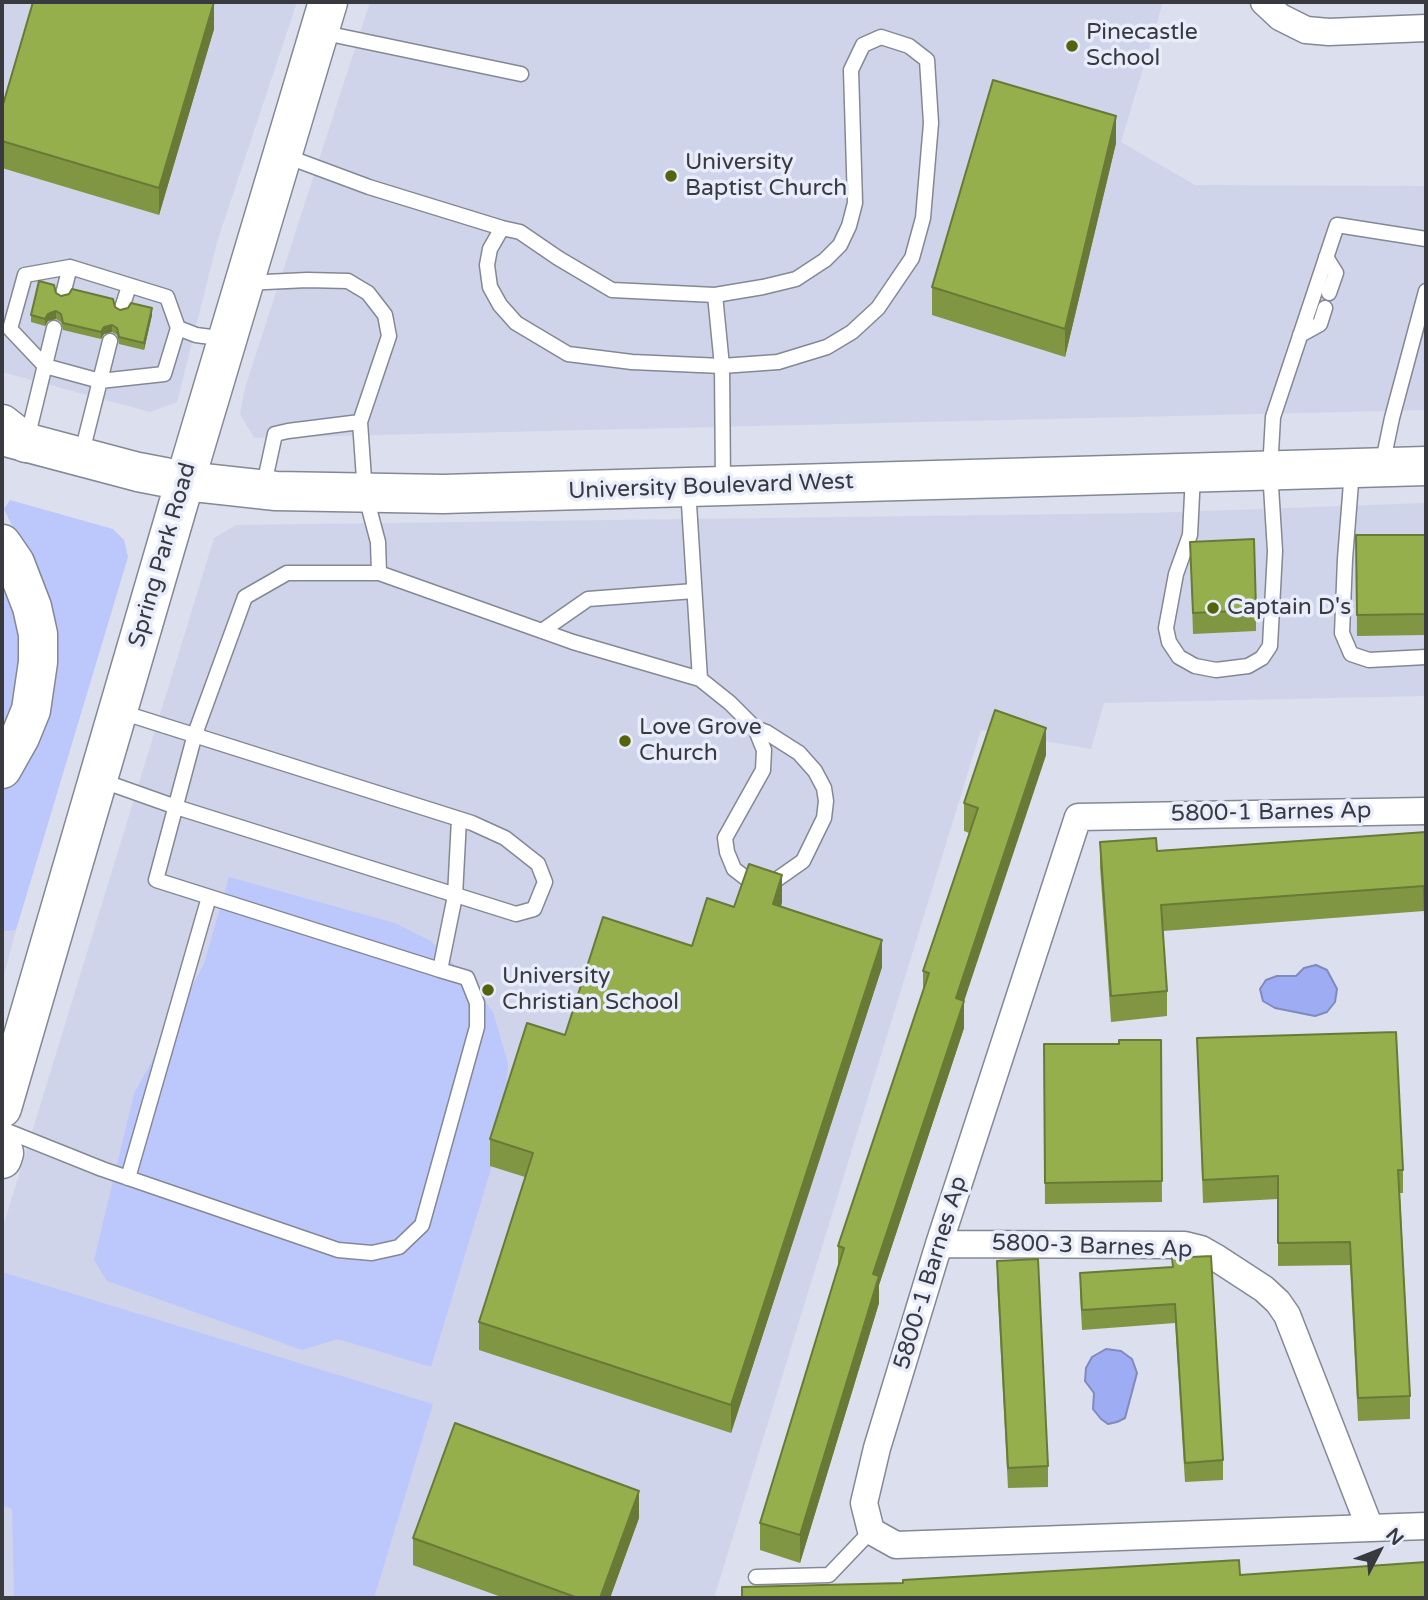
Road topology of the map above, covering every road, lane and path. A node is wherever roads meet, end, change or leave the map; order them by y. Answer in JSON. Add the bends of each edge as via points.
{"nodes":[{"id":1,"x":1264,"y":2,"type":"edge"},
{"id":2,"x":323,"y":17,"type":"edge"},
{"id":3,"x":1426,"y":28,"type":"edge"},
{"id":4,"x":521,"y":74,"type":"dead end"},
{"id":5,"x":282,"y":155,"type":"junction"},
{"id":6,"x":502,"y":228,"type":"junction"},
{"id":7,"x":1426,"y":239,"type":"edge"},
{"id":8,"x":1326,"y":257,"type":"junction"},
{"id":9,"x":70,"y":267,"type":"junction"},
{"id":10,"x":244,"y":283,"type":"junction"},
{"id":11,"x":129,"y":286,"type":"junction"},
{"id":12,"x":1426,"y":291,"type":"edge"},
{"id":13,"x":1329,"y":293,"type":"dead end"},
{"id":14,"x":63,"y":294,"type":"edge"},
{"id":15,"x":715,"y":295,"type":"junction"},
{"id":16,"x":122,"y":308,"type":"edge"},
{"id":17,"x":1325,"y":308,"type":"dead end"},
{"id":18,"x":54,"y":328,"type":"dead end"},
{"id":19,"x":178,"y":328,"type":"junction"},
{"id":20,"x":1300,"y":335,"type":"junction"},
{"id":21,"x":227,"y":339,"type":"junction"},
{"id":22,"x":110,"y":341,"type":"dead end"},
{"id":23,"x":45,"y":366,"type":"junction"},
{"id":24,"x":722,"y":366,"type":"junction"},
{"id":25,"x":100,"y":381,"type":"junction"},
{"id":26,"x":360,"y":422,"type":"junction"},
{"id":27,"x":10,"y":434,"type":"edge"},
{"id":28,"x":81,"y":458,"type":"junction"},
{"id":29,"x":1426,"y":466,"type":"edge"},
{"id":30,"x":1367,"y":468,"type":"junction"},
{"id":31,"x":1270,"y":470,"type":"junction"},
{"id":32,"x":1193,"y":472,"type":"junction"},
{"id":33,"x":185,"y":481,"type":"junction"},
{"id":34,"x":706,"y":487,"type":"junction"},
{"id":35,"x":263,"y":489,"type":"junction"},
{"id":36,"x":365,"y":493,"type":"junction"},
{"id":37,"x":2,"y":544,"type":"edge"},
{"id":38,"x":379,"y":573,"type":"junction"},
{"id":39,"x":694,"y":591,"type":"junction"},
{"id":40,"x":542,"y":631,"type":"junction"},
{"id":41,"x":1426,"y":657,"type":"edge"},
{"id":42,"x":699,"y":679,"type":"junction"},
{"id":43,"x":117,"y":711,"type":"junction"},
{"id":44,"x":755,"y":728,"type":"junction"},
{"id":45,"x":195,"y":734,"type":"junction"},
{"id":46,"x":2,"y":769,"type":"edge"},
{"id":47,"x":98,"y":779,"type":"junction"},
{"id":48,"x":176,"y":807,"type":"junction"},
{"id":49,"x":1426,"y":811,"type":"edge"},
{"id":50,"x":459,"y":819,"type":"junction"},
{"id":51,"x":456,"y":896,"type":"junction"},
{"id":52,"x":209,"y":897,"type":"junction"},
{"id":53,"x":440,"y":970,"type":"junction"},
{"id":54,"x":4,"y":1092,"type":"edge"},
{"id":55,"x":2,"y":1129,"type":"edge"},
{"id":56,"x":2,"y":1146,"type":"edge"},
{"id":57,"x":2,"y":1159,"type":"edge"},
{"id":58,"x":128,"y":1178,"type":"junction"},
{"id":59,"x":939,"y":1244,"type":"junction"},
{"id":60,"x":1426,"y":1526,"type":"edge"},
{"id":61,"x":1370,"y":1528,"type":"junction"},
{"id":62,"x":871,"y":1531,"type":"junction"},
{"id":63,"x":756,"y":1577,"type":"dead end"}],
"edges":[{"from":1,"to":3,"type":"street","via":[[1280,18],[1306,30]]},
{"from":2,"to":4,"type":"lane"},
{"from":2,"to":5,"type":"main road","name":"Spring Park Road"},
{"from":5,"to":6,"type":"lane"},
{"from":5,"to":10,"type":"main road","name":"Spring Park Road"},
{"from":6,"to":15,"type":"lane","via":[[520,232],[612,290]]},
{"from":6,"to":24,"type":"lane","via":[[490,249],[490,287],[516,323],[568,354]]},
{"from":7,"to":8,"type":"lane","via":[[1336,225]]},
{"from":8,"to":13,"type":"lane","via":[[1336,273]]},
{"from":8,"to":20,"type":"lane"},
{"from":9,"to":11,"type":"lane"},
{"from":9,"to":14,"type":"lane"},
{"from":9,"to":23,"type":"lane","via":[[25,275],[9,329]]},
{"from":10,"to":21,"type":"main road","name":"Spring Park Road"},
{"from":10,"to":26,"type":"lane","via":[[348,281],[368,293],[385,315],[389,336]]},
{"from":11,"to":16,"type":"lane"},
{"from":11,"to":19,"type":"lane","via":[[167,297]]},
{"from":12,"to":30,"type":"lane","via":[[1391,418]]},
{"from":15,"to":24,"type":"lane"},
{"from":15,"to":24,"type":"lane","via":[[796,279],[840,244],[855,202],[851,69],[863,45],[881,37],[909,46],[927,60],[931,123],[923,218],[912,258],[878,308],[844,337],[778,362]]},
{"from":17,"to":20,"type":"lane","via":[[1320,324]]},
{"from":18,"to":23,"type":"lane"},
{"from":19,"to":21,"type":"lane"},
{"from":19,"to":25,"type":"lane","via":[[164,374]]},
{"from":20,"to":31,"type":"lane","via":[[1273,416]]},
{"from":21,"to":33,"type":"main road","name":"Spring Park Road"},
{"from":22,"to":25,"type":"lane"},
{"from":23,"to":25,"type":"lane"},
{"from":23,"to":27,"type":"lane"},
{"from":24,"to":34,"type":"lane"},
{"from":25,"to":28,"type":"lane"},
{"from":26,"to":35,"type":"lane","via":[[275,435]]},
{"from":26,"to":36,"type":"lane"},
{"from":27,"to":28,"type":"main road","name":"University Boulevard West"},
{"from":28,"to":33,"type":"main road","name":"University Boulevard West"},
{"from":29,"to":30,"type":"main road","name":"University Boulevard West"},
{"from":30,"to":31,"type":"main road","name":"University Boulevard West"},
{"from":30,"to":41,"type":"lane","via":[[1342,633],[1351,654],[1369,660]]},
{"from":31,"to":32,"type":"main road","name":"University Boulevard West"},
{"from":31,"to":32,"type":"lane","via":[[1275,551],[1270,646],[1248,666],[1216,670],[1179,657],[1168,642],[1166,628],[1176,574],[1190,535]]},
{"from":32,"to":34,"type":"main road","name":"University Boulevard West"},
{"from":33,"to":35,"type":"main road","name":"University Boulevard West"},
{"from":33,"to":43,"type":"main road","name":"Spring Park Road"},
{"from":34,"to":36,"type":"main road","name":"University Boulevard West"},
{"from":34,"to":39,"type":"lane"},
{"from":35,"to":36,"type":"main road","name":"University Boulevard West"},
{"from":36,"to":38,"type":"lane","via":[[378,542]]},
{"from":37,"to":46,"type":"main road","via":[[15,563],[38,634],[31,710]]},
{"from":38,"to":40,"type":"lane"},
{"from":38,"to":45,"type":"lane","via":[[287,573],[245,597]]},
{"from":39,"to":40,"type":"lane","via":[[588,599]]},
{"from":39,"to":42,"type":"lane"},
{"from":40,"to":42,"type":"lane"},
{"from":42,"to":44,"type":"lane"},
{"from":43,"to":45,"type":"lane"},
{"from":43,"to":47,"type":"main road","name":"Spring Park Road"},
{"from":44,"to":44,"type":"lane","via":[[764,750],[763,770],[725,838],[734,869],[763,883],[803,862],[824,818],[826,801],[815,771],[799,753]]},
{"from":45,"to":48,"type":"lane"},
{"from":45,"to":50,"type":"lane"},
{"from":47,"to":48,"type":"lane"},
{"from":47,"to":54,"type":"main road","name":"Spring Park Road"},
{"from":48,"to":51,"type":"lane"},
{"from":48,"to":52,"type":"lane","via":[[156,880]]},
{"from":49,"to":59,"type":"street","name":"5800-1 Barnes Ap","via":[[1077,817]]},
{"from":50,"to":51,"type":"lane"},
{"from":50,"to":51,"type":"lane","via":[[506,838],[538,864],[545,882],[534,909],[516,914]]},
{"from":51,"to":53,"type":"lane"},
{"from":52,"to":53,"type":"lane"},
{"from":52,"to":58,"type":"lane"},
{"from":53,"to":58,"type":"lane","via":[[467,978],[477,1003],[477,1027],[422,1225],[399,1247],[372,1252],[338,1250]]},
{"from":55,"to":58,"type":"lane"},
{"from":56,"to":57,"type":"main road"},
{"from":59,"to":61,"type":"street","name":"5800-3 Barnes Ap","via":[[1185,1245],[1201,1249],[1264,1289],[1287,1315]]},
{"from":59,"to":62,"type":"street","name":"5800-1 Barnes Ap","via":[[877,1448],[864,1503]]},
{"from":60,"to":61,"type":"street"},
{"from":61,"to":62,"type":"street","via":[[896,1545]]},
{"from":62,"to":63,"type":"lane","via":[[829,1575]]}]}
